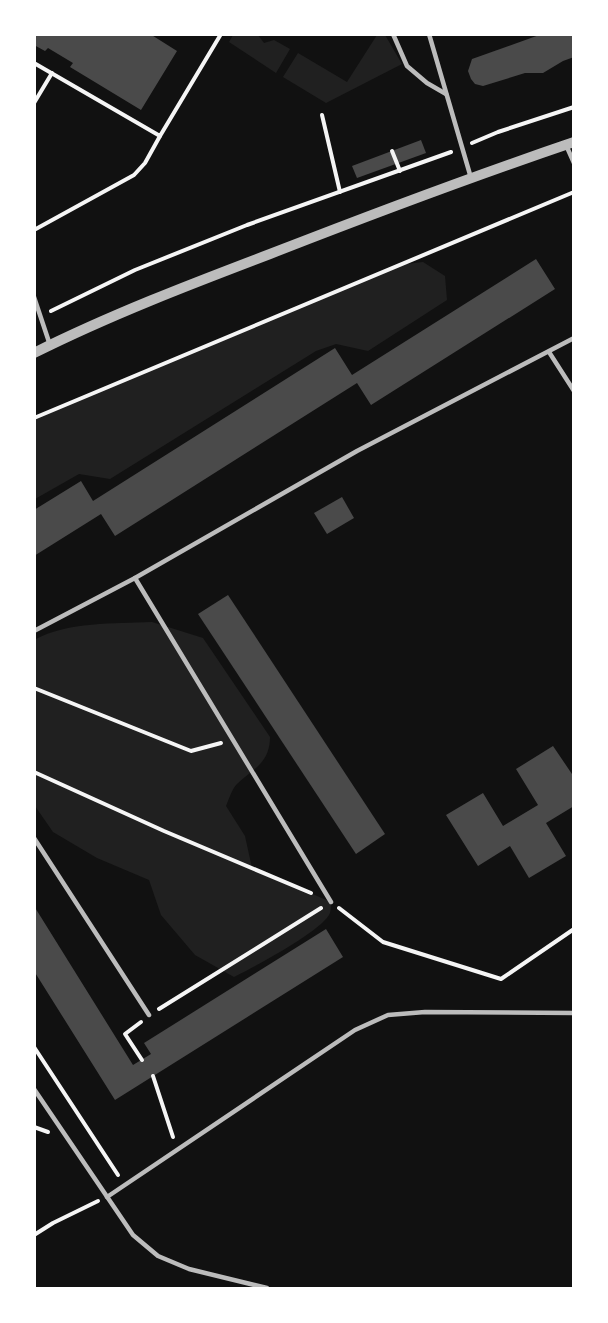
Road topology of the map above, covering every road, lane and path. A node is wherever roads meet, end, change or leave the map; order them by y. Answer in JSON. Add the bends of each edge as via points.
{"nodes":[{"id":1,"x":221,"y":34,"type":"edge"},
{"id":2,"x":393,"y":34,"type":"edge"},
{"id":3,"x":429,"y":34,"type":"edge"},
{"id":4,"x":34,"y":63,"type":"edge"},
{"id":5,"x":52,"y":73,"type":"junction"},
{"id":6,"x":446,"y":94,"type":"junction"},
{"id":7,"x":34,"y":103,"type":"edge"},
{"id":8,"x":573,"y":107,"type":"edge"},
{"id":9,"x":322,"y":116,"type":"dead end"},
{"id":10,"x":160,"y":136,"type":"junction"},
{"id":11,"x":570,"y":143,"type":"edge"},
{"id":12,"x":462,"y":148,"type":"junction"},
{"id":13,"x":392,"y":151,"type":"dead end"},
{"id":14,"x":573,"y":163,"type":"edge"},
{"id":15,"x":400,"y":171,"type":"junction"},
{"id":16,"x":471,"y":178,"type":"junction"},
{"id":17,"x":340,"y":192,"type":"junction"},
{"id":18,"x":573,"y":192,"type":"edge"},
{"id":19,"x":34,"y":230,"type":"edge"},
{"id":20,"x":34,"y":297,"type":"edge"},
{"id":21,"x":41,"y":316,"type":"junction"},
{"id":22,"x":573,"y":338,"type":"edge"},
{"id":23,"x":50,"y":345,"type":"junction"},
{"id":24,"x":549,"y":352,"type":"junction"},
{"id":25,"x":34,"y":353,"type":"edge"},
{"id":26,"x":573,"y":391,"type":"edge"},
{"id":27,"x":34,"y":418,"type":"edge"},
{"id":28,"x":135,"y":578,"type":"junction"},
{"id":29,"x":34,"y":632,"type":"edge"},
{"id":30,"x":34,"y":688,"type":"edge"},
{"id":31,"x":233,"y":740,"type":"junction"},
{"id":32,"x":34,"y":772,"type":"edge"},
{"id":33,"x":34,"y":838,"type":"edge"},
{"id":34,"x":331,"y":902,"type":"junction"},
{"id":35,"x":573,"y":929,"type":"edge"},
{"id":36,"x":573,"y":1012,"type":"edge"},
{"id":37,"x":150,"y":1015,"type":"junction"},
{"id":38,"x":34,"y":1047,"type":"edge"},
{"id":39,"x":142,"y":1060,"type":"dead end"},
{"id":40,"x":153,"y":1076,"type":"dead end"},
{"id":41,"x":34,"y":1089,"type":"edge"},
{"id":42,"x":177,"y":1149,"type":"junction"},
{"id":43,"x":124,"y":1185,"type":"junction"},
{"id":44,"x":107,"y":1197,"type":"junction"},
{"id":45,"x":34,"y":1235,"type":"edge"},
{"id":46,"x":267,"y":1288,"type":"edge"}],
"edges":[{"from":1,"to":10,"type":"path"},
{"from":2,"to":6,"type":"lane","via":[[407,66]]},
{"from":3,"to":6,"type":"lane"},
{"from":4,"to":5,"type":"path"},
{"from":5,"to":7,"type":"path"},
{"from":5,"to":10,"type":"path"},
{"from":6,"to":12,"type":"lane"},
{"from":8,"to":12,"type":"path"},
{"from":9,"to":17,"type":"path"},
{"from":10,"to":19,"type":"path","via":[[134,176]]},
{"from":11,"to":14,"type":"lane"},
{"from":11,"to":16,"type":"street"},
{"from":12,"to":15,"type":"path"},
{"from":12,"to":16,"type":"lane"},
{"from":13,"to":15,"type":"path"},
{"from":15,"to":17,"type":"path"},
{"from":16,"to":23,"type":"street","via":[[218,274]]},
{"from":17,"to":21,"type":"path","via":[[135,270]]},
{"from":18,"to":27,"type":"path"},
{"from":20,"to":21,"type":"lane"},
{"from":21,"to":23,"type":"lane"},
{"from":22,"to":24,"type":"lane"},
{"from":23,"to":25,"type":"street"},
{"from":24,"to":26,"type":"lane"},
{"from":24,"to":28,"type":"lane","via":[[357,451]]},
{"from":28,"to":29,"type":"lane"},
{"from":28,"to":31,"type":"lane"},
{"from":30,"to":31,"type":"path","via":[[191,751]]},
{"from":31,"to":34,"type":"lane"},
{"from":32,"to":34,"type":"path"},
{"from":33,"to":37,"type":"lane"},
{"from":34,"to":35,"type":"path","via":[[383,942],[501,979]]},
{"from":34,"to":37,"type":"path"},
{"from":36,"to":42,"type":"lane","via":[[388,1015],[355,1030]]},
{"from":37,"to":39,"type":"path","via":[[125,1034]]},
{"from":38,"to":43,"type":"path"},
{"from":40,"to":42,"type":"path"},
{"from":41,"to":44,"type":"lane"},
{"from":42,"to":43,"type":"lane"},
{"from":43,"to":44,"type":"lane"},
{"from":44,"to":45,"type":"path"},
{"from":44,"to":46,"type":"lane","via":[[133,1235],[158,1256],[189,1269]]}]}
